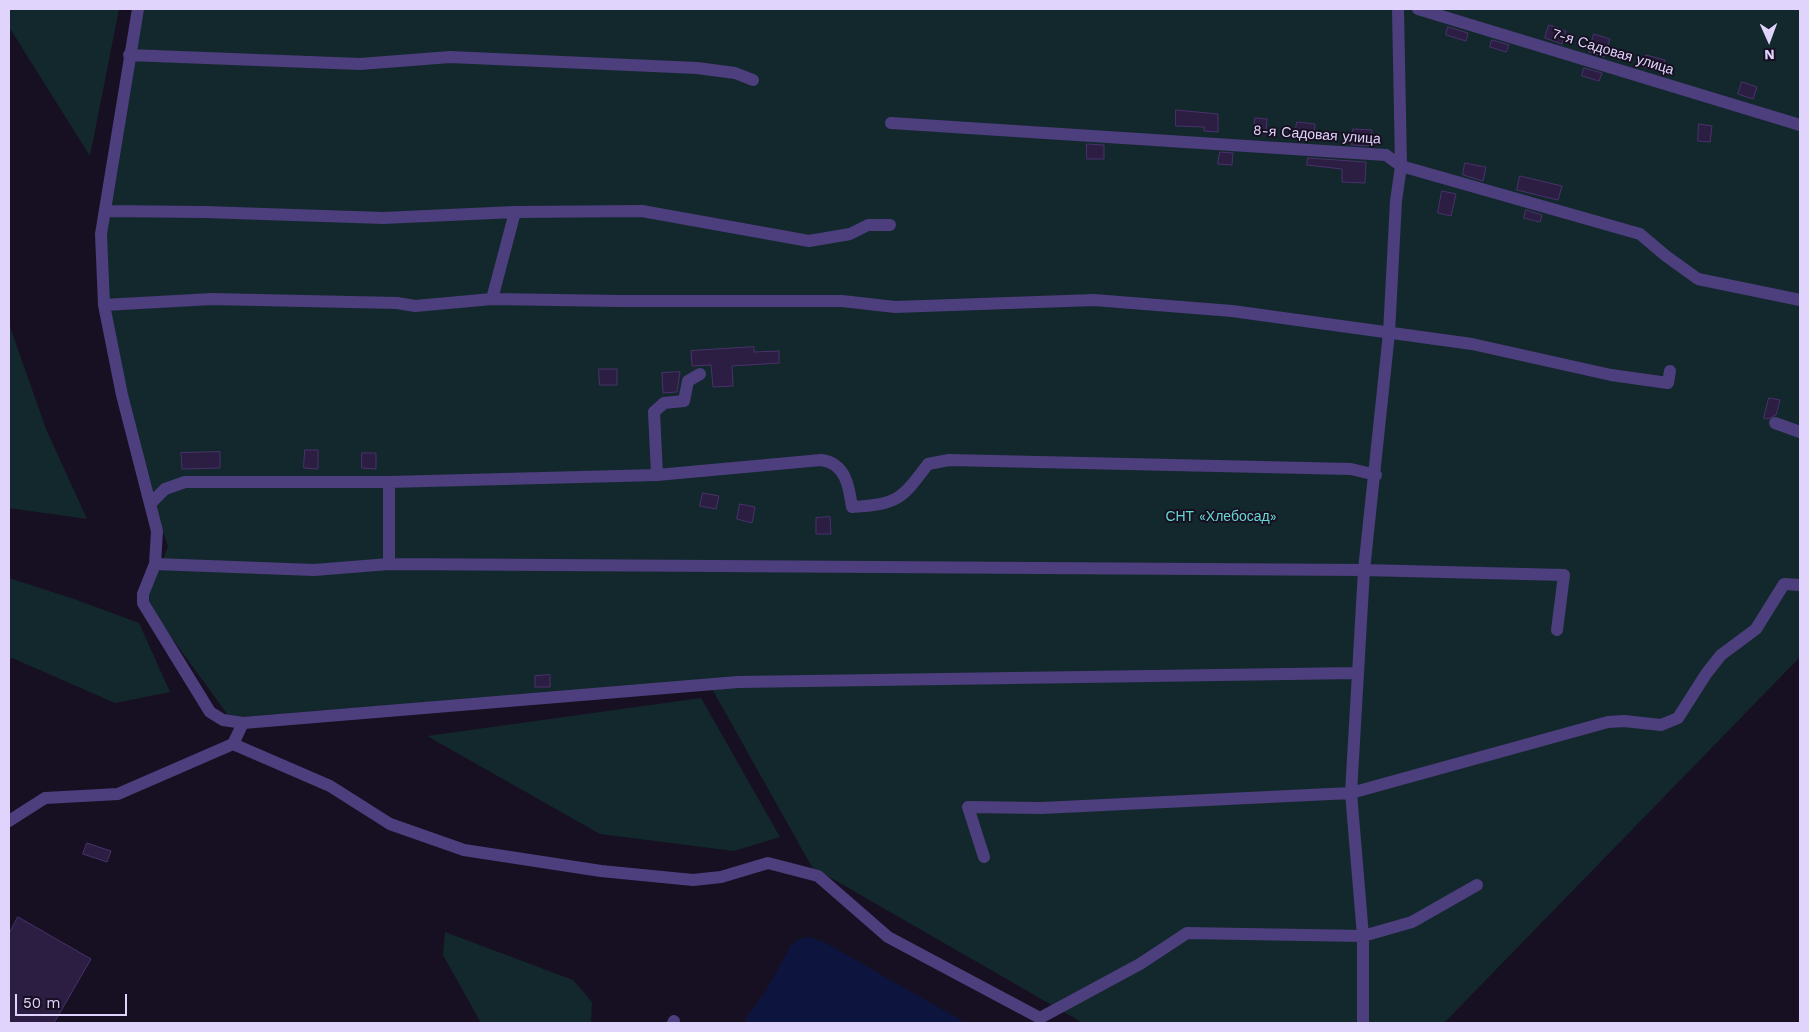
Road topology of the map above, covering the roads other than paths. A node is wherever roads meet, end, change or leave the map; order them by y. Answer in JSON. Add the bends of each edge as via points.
{"nodes":[{"id":1,"x":138,"y":9,"type":"edge"},
{"id":2,"x":1398,"y":9,"type":"edge"},
{"id":3,"x":1418,"y":9,"type":"edge"},
{"id":4,"x":129,"y":55,"type":"junction"},
{"id":5,"x":753,"y":80,"type":"dead end"},
{"id":6,"x":891,"y":123,"type":"dead end"},
{"id":7,"x":1800,"y":125,"type":"edge"},
{"id":8,"x":1401,"y":166,"type":"junction"},
{"id":9,"x":106,"y":211,"type":"junction"},
{"id":10,"x":515,"y":212,"type":"junction"},
{"id":11,"x":890,"y":225,"type":"dead end"},
{"id":12,"x":492,"y":299,"type":"junction"},
{"id":13,"x":1800,"y":300,"type":"edge"},
{"id":14,"x":104,"y":305,"type":"junction"},
{"id":15,"x":1389,"y":333,"type":"junction"},
{"id":16,"x":1670,"y":371,"type":"dead end"},
{"id":17,"x":700,"y":374,"type":"dead end"},
{"id":18,"x":1775,"y":424,"type":"dead end"},
{"id":19,"x":1800,"y":432,"type":"edge"},
{"id":20,"x":657,"y":475,"type":"junction"},
{"id":21,"x":1376,"y":475,"type":"junction"},
{"id":22,"x":389,"y":482,"type":"junction"},
{"id":23,"x":151,"y":503,"type":"junction"},
{"id":24,"x":155,"y":564,"type":"junction"},
{"id":25,"x":389,"y":564,"type":"junction"},
{"id":26,"x":1364,"y":570,"type":"junction"},
{"id":27,"x":1800,"y":585,"type":"edge"},
{"id":28,"x":1557,"y":630,"type":"dead end"},
{"id":29,"x":1357,"y":673,"type":"junction"},
{"id":30,"x":243,"y":723,"type":"junction"},
{"id":31,"x":233,"y":744,"type":"junction"},
{"id":32,"x":1351,"y":793,"type":"junction"},
{"id":33,"x":9,"y":821,"type":"edge"},
{"id":34,"x":984,"y":857,"type":"dead end"},
{"id":35,"x":1477,"y":885,"type":"dead end"},
{"id":36,"x":1363,"y":936,"type":"junction"},
{"id":37,"x":1363,"y":1023,"type":"edge"}],
"edges":[{"from":1,"to":4,"type":"lane"},
{"from":2,"to":8,"type":"lane"},
{"from":3,"to":7,"type":"lane","name":"7-я Садовая улица"},
{"from":4,"to":5,"type":"lane","via":[[360,64],[450,57],[697,68]]},
{"from":4,"to":9,"type":"lane"},
{"from":6,"to":8,"type":"lane","name":"8-я Садовая улица","via":[[1386,155]]},
{"from":8,"to":13,"type":"lane","name":"8-я Садовая улица","via":[[1640,234],[1698,279]]},
{"from":8,"to":15,"type":"lane"},
{"from":9,"to":10,"type":"lane","via":[[382,218]]},
{"from":9,"to":14,"type":"lane","via":[[101,234]]},
{"from":10,"to":11,"type":"lane","via":[[642,211],[809,241],[850,234],[868,225]]},
{"from":10,"to":12,"type":"lane"},
{"from":12,"to":14,"type":"lane","via":[[415,306],[212,299]]},
{"from":12,"to":15,"type":"lane","via":[[842,301],[895,307],[1094,300],[1232,311]]},
{"from":14,"to":23,"type":"lane","via":[[122,395]]},
{"from":15,"to":16,"type":"lane","via":[[1472,344],[1658,382],[1668,383]]},
{"from":15,"to":21,"type":"lane"},
{"from":17,"to":20,"type":"lane","via":[[688,381],[684,402],[664,403],[654,412]]},
{"from":18,"to":19,"type":"lane"},
{"from":20,"to":21,"type":"lane","via":[[826,460],[848,480],[852,506],[878,505],[897,499],[906,493],[928,464],[949,460],[1351,470]]},
{"from":20,"to":22,"type":"lane"},
{"from":21,"to":26,"type":"lane"},
{"from":22,"to":23,"type":"lane","via":[[185,482],[165,489]]},
{"from":22,"to":25,"type":"lane"},
{"from":23,"to":24,"type":"lane","via":[[157,531]]},
{"from":24,"to":25,"type":"lane","via":[[314,570]]},
{"from":24,"to":30,"type":"lane","via":[[143,594],[143,604],[210,712],[223,720]]},
{"from":25,"to":26,"type":"lane"},
{"from":26,"to":28,"type":"lane","via":[[1564,576]]},
{"from":26,"to":29,"type":"lane"},
{"from":27,"to":32,"type":"lane","via":[[1784,584],[1756,629],[1721,655],[1681,715],[1668,724],[1608,722]]},
{"from":29,"to":30,"type":"lane","via":[[738,682]]},
{"from":29,"to":32,"type":"lane"},
{"from":30,"to":31,"type":"lane"},
{"from":31,"to":33,"type":"lane","via":[[118,794],[45,798]]},
{"from":31,"to":36,"type":"lane","via":[[330,786],[390,824],[464,850],[601,871],[694,880],[720,877],[768,863],[818,876],[888,937],[1040,1018],[1140,964],[1187,933]]},
{"from":32,"to":34,"type":"lane","via":[[1042,808],[968,807]]},
{"from":32,"to":36,"type":"lane"},
{"from":35,"to":36,"type":"lane","via":[[1412,922]]},
{"from":36,"to":37,"type":"lane"}]}
